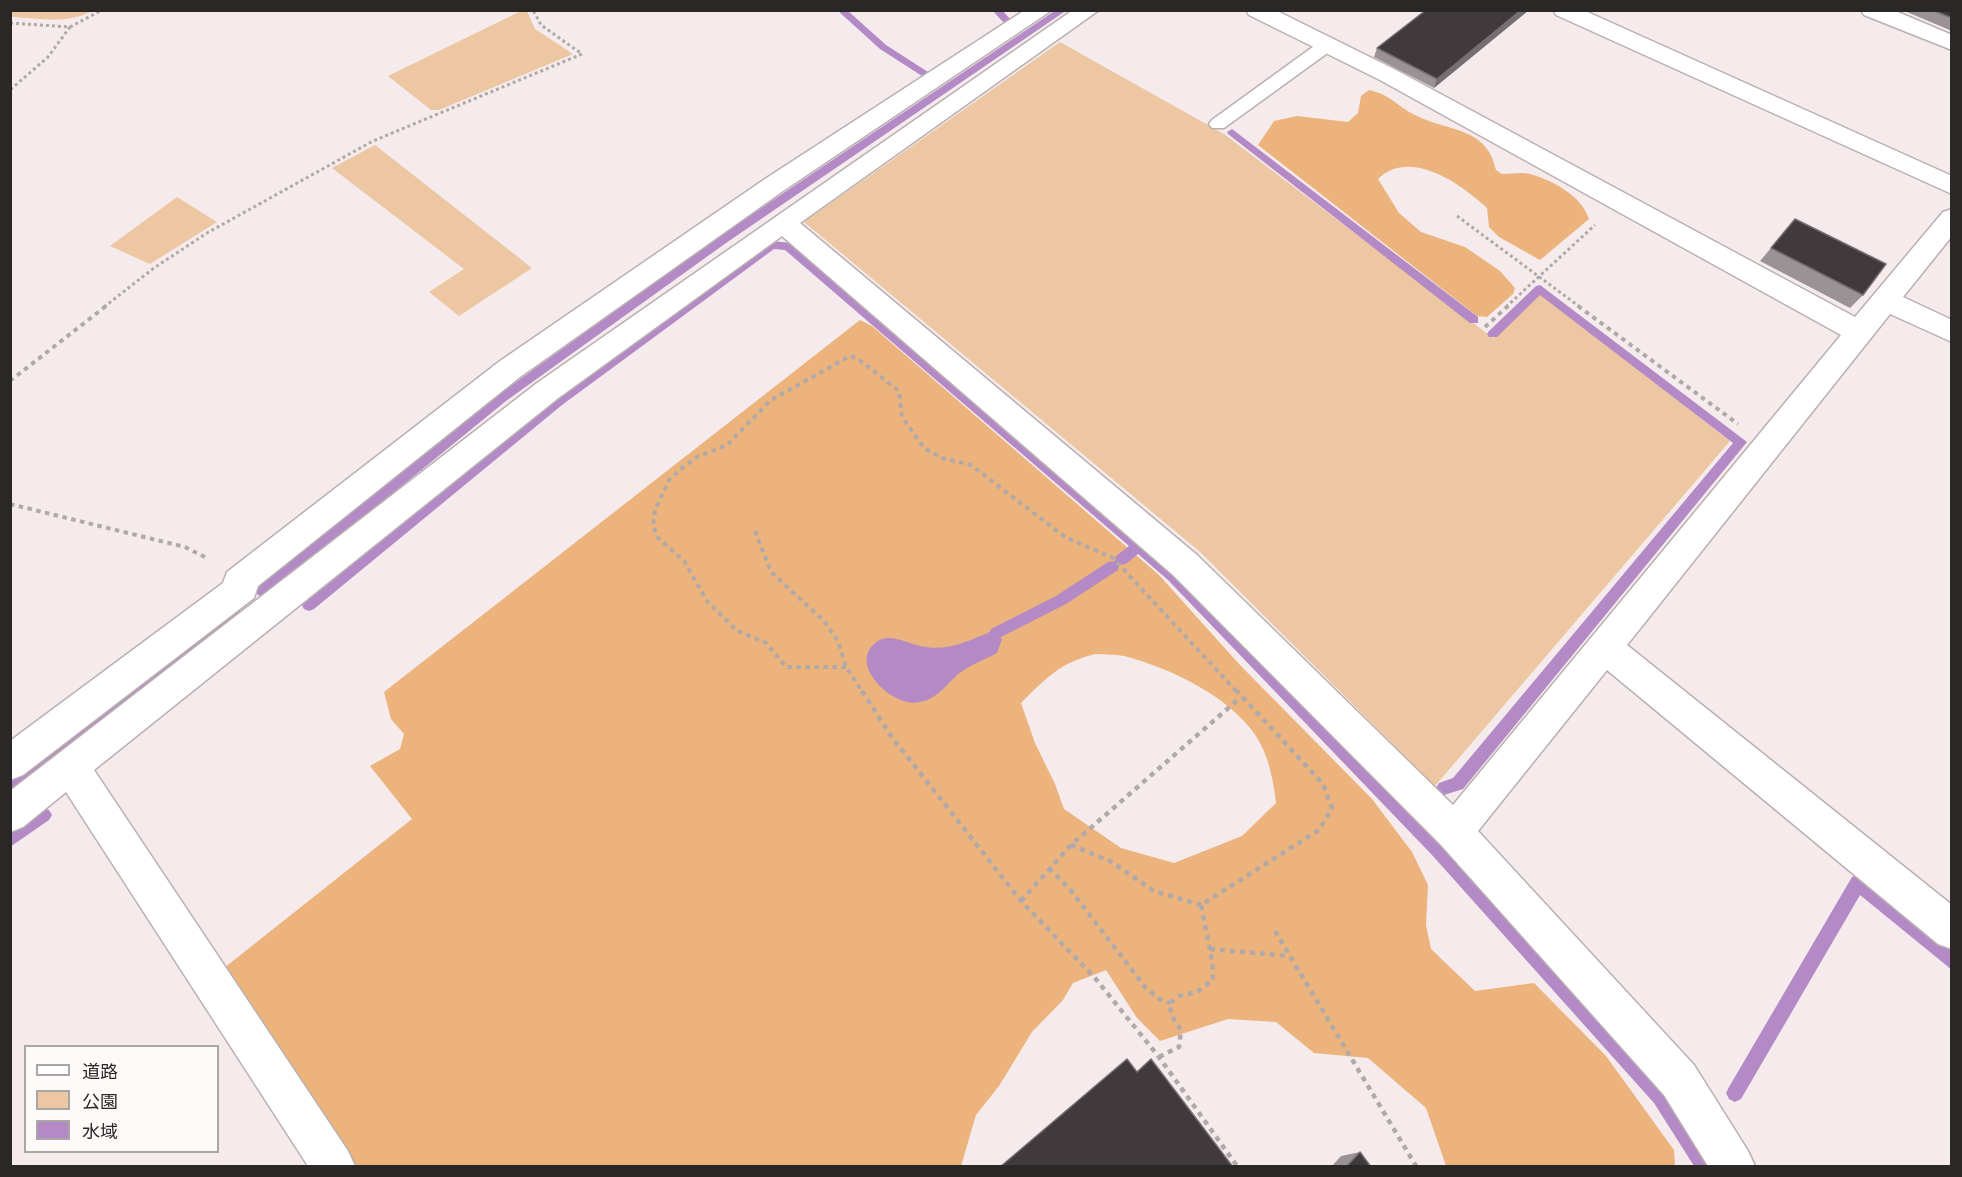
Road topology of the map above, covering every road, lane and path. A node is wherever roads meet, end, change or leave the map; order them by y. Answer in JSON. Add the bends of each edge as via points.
{"nodes":[{"id":1,"x":102,"y":10,"type":"edge"},
{"id":2,"x":533,"y":10,"type":"edge"},
{"id":3,"x":1041,"y":10,"type":"edge"},
{"id":4,"x":1088,"y":10,"type":"edge"},
{"id":5,"x":1257,"y":10,"type":"edge"},
{"id":6,"x":1564,"y":10,"type":"edge"},
{"id":7,"x":1872,"y":10,"type":"edge"},
{"id":8,"x":10,"y":22,"type":"edge"},
{"id":9,"x":70,"y":27,"type":"junction"},
{"id":10,"x":1952,"y":43,"type":"edge"},
{"id":11,"x":1328,"y":45,"type":"junction"},
{"id":12,"x":10,"y":90,"type":"edge"},
{"id":13,"x":1218,"y":124,"type":"dead end"},
{"id":14,"x":1952,"y":186,"type":"edge"},
{"id":15,"x":1621,"y":202,"type":"junction"},
{"id":16,"x":1457,"y":216,"type":"dead end"},
{"id":17,"x":1952,"y":218,"type":"edge"},
{"id":18,"x":783,"y":222,"type":"junction"},
{"id":19,"x":1540,"y":277,"type":"junction"},
{"id":20,"x":1885,"y":300,"type":"junction"},
{"id":21,"x":1485,"y":327,"type":"dead end"},
{"id":22,"x":1859,"y":332,"type":"junction"},
{"id":23,"x":1952,"y":332,"type":"edge"},
{"id":24,"x":10,"y":381,"type":"edge"},
{"id":25,"x":1767,"y":445,"type":"junction"},
{"id":26,"x":10,"y":504,"type":"edge"},
{"id":27,"x":755,"y":531,"type":"dead end"},
{"id":28,"x":238,"y":580,"type":"junction"},
{"id":29,"x":266,"y":613,"type":"junction"},
{"id":30,"x":1605,"y":647,"type":"junction"},
{"id":31,"x":846,"y":667,"type":"junction"},
{"id":32,"x":1241,"y":697,"type":"junction"},
{"id":33,"x":10,"y":763,"type":"edge"},
{"id":34,"x":71,"y":768,"type":"junction"},
{"id":35,"x":10,"y":814,"type":"edge"},
{"id":36,"x":1454,"y":832,"type":"junction"},
{"id":37,"x":1071,"y":845,"type":"junction"},
{"id":38,"x":1049,"y":868,"type":"junction"},
{"id":39,"x":1021,"y":901,"type":"junction"},
{"id":40,"x":1201,"y":905,"type":"junction"},
{"id":41,"x":1952,"y":930,"type":"edge"},
{"id":42,"x":1275,"y":931,"type":"dead end"},
{"id":43,"x":1210,"y":949,"type":"junction"},
{"id":44,"x":1290,"y":956,"type":"junction"},
{"id":45,"x":1170,"y":1003,"type":"junction"},
{"id":46,"x":1159,"y":1057,"type":"junction"},
{"id":47,"x":333,"y":1167,"type":"edge"},
{"id":48,"x":1237,"y":1167,"type":"edge"},
{"id":49,"x":1416,"y":1167,"type":"edge"},
{"id":50,"x":1733,"y":1167,"type":"edge"}],
"edges":[{"from":1,"to":9,"type":"path"},
{"from":2,"to":24,"type":"path","via":[[541,25],[582,54],[373,141],[207,233],[154,268]]},
{"from":3,"to":28,"type":"street","via":[[774,185],[510,369]]},
{"from":4,"to":18,"type":"street"},
{"from":5,"to":11,"type":"street"},
{"from":6,"to":14,"type":"street"},
{"from":7,"to":10,"type":"street"},
{"from":8,"to":9,"type":"path"},
{"from":9,"to":12,"type":"path","via":[[48,57]]},
{"from":11,"to":13,"type":"lane"},
{"from":11,"to":15,"type":"street"},
{"from":15,"to":19,"type":"path"},
{"from":15,"to":22,"type":"street"},
{"from":16,"to":19,"type":"path"},
{"from":17,"to":20,"type":"street"},
{"from":18,"to":29,"type":"street","via":[[547,391]]},
{"from":18,"to":36,"type":"street","via":[[1185,565]]},
{"from":19,"to":21,"type":"path"},
{"from":19,"to":25,"type":"path"},
{"from":20,"to":22,"type":"street"},
{"from":20,"to":23,"type":"street"},
{"from":22,"to":25,"type":"street"},
{"from":25,"to":30,"type":"street"},
{"from":26,"to":28,"type":"path","via":[[185,547]]},
{"from":27,"to":31,"type":"path","via":[[771,572],[824,621],[838,641]]},
{"from":28,"to":29,"type":"street"},
{"from":28,"to":33,"type":"street"},
{"from":29,"to":34,"type":"street"},
{"from":30,"to":36,"type":"street"},
{"from":30,"to":41,"type":"street"},
{"from":31,"to":32,"type":"path","via":[[786,667],[766,643],[736,630],[707,601],[684,561],[658,538],[653,526],[661,495],[682,468],[727,445],[771,400],[850,356],[899,390],[902,417],[924,448],[942,458],[971,465],[1065,537],[1113,558]]},
{"from":31,"to":39,"type":"path","via":[[891,736]]},
{"from":32,"to":37,"type":"path"},
{"from":32,"to":40,"type":"path","via":[[1323,784],[1333,801],[1331,816],[1319,830]]},
{"from":34,"to":35,"type":"street"},
{"from":34,"to":47,"type":"street"},
{"from":36,"to":50,"type":"street","via":[[1679,1080]]},
{"from":37,"to":38,"type":"path"},
{"from":37,"to":40,"type":"path","via":[[1110,861],[1154,891]]},
{"from":38,"to":39,"type":"path"},
{"from":38,"to":45,"type":"path","via":[[1069,888],[1144,987]]},
{"from":39,"to":46,"type":"path","via":[[1095,978]]},
{"from":40,"to":43,"type":"path"},
{"from":42,"to":44,"type":"path"},
{"from":43,"to":44,"type":"path"},
{"from":43,"to":45,"type":"path","via":[[1213,980],[1197,992],[1179,996]]},
{"from":44,"to":49,"type":"path"},
{"from":45,"to":46,"type":"path","via":[[1171,1015],[1181,1030],[1179,1047]]},
{"from":46,"to":48,"type":"path"}]}
